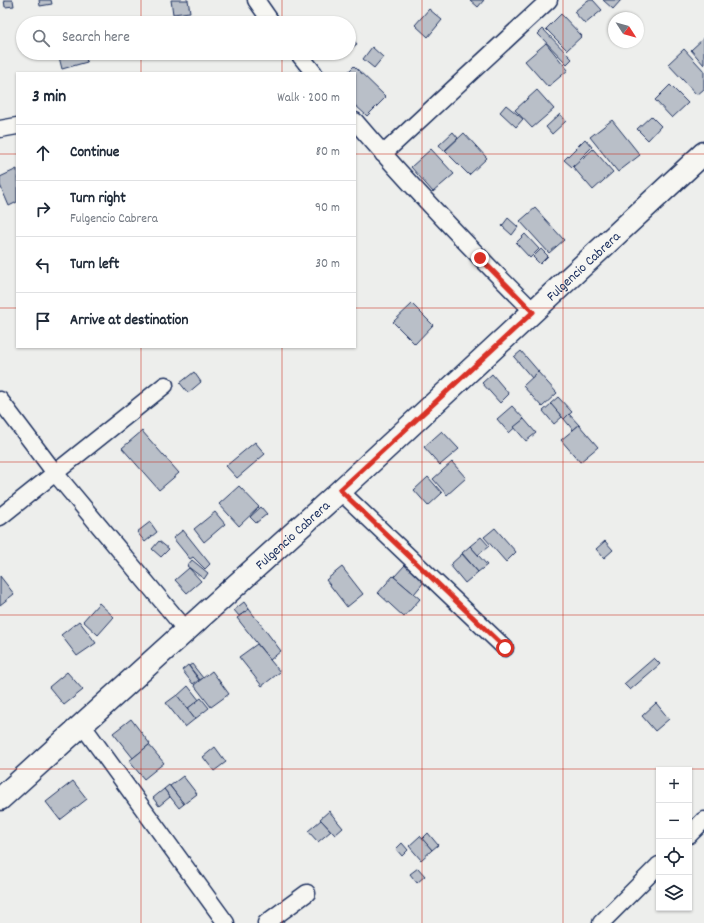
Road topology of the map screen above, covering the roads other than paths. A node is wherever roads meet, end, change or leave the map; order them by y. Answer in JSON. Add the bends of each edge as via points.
{"nodes":[{"id":1,"x":256,"y":0,"type":"edge"},
{"id":2,"x":549,"y":0,"type":"edge"},
{"id":3,"x":267,"y":16,"type":"edge"},
{"id":4,"x":304,"y":60,"type":"edge"},
{"id":5,"x":313,"y":72,"type":"edge"},
{"id":6,"x":356,"y":122,"type":"edge"},
{"id":7,"x":16,"y":126,"type":"edge"},
{"id":8,"x":0,"y":129,"type":"edge"},
{"id":9,"x":704,"y":153,"type":"edge"},
{"id":10,"x":383,"y":154,"type":"junction"},
{"id":11,"x":533,"y":312,"type":"junction"},
{"id":12,"x":165,"y":385,"type":"dead end"},
{"id":13,"x":0,"y":400,"type":"edge"},
{"id":14,"x":55,"y":472,"type":"junction"},
{"id":15,"x":340,"y":490,"type":"junction"},
{"id":16,"x":0,"y":517,"type":"edge"},
{"id":17,"x":186,"y":630,"type":"junction"},
{"id":18,"x":505,"y":648,"type":"dead end"},
{"id":19,"x":83,"y":726,"type":"junction"},
{"id":20,"x":0,"y":799,"type":"edge"},
{"id":21,"x":704,"y":820,"type":"edge"},
{"id":22,"x":692,"y":832,"type":"edge"},
{"id":23,"x":656,"y":868,"type":"edge"},
{"id":24,"x":307,"y":893,"type":"dead end"},
{"id":25,"x":226,"y":923,"type":"edge"},
{"id":26,"x":266,"y":923,"type":"edge"},
{"id":27,"x":601,"y":923,"type":"edge"}],
"edges":[{"from":1,"to":3,"type":"street"},
{"from":2,"to":10,"type":"street"},
{"from":4,"to":5,"type":"street"},
{"from":6,"to":10,"type":"street"},
{"from":7,"to":8,"type":"street"},
{"from":9,"to":11,"type":"main road","name":"Fulgencio Cabrera"},
{"from":10,"to":11,"type":"street"},
{"from":11,"to":15,"type":"main road","name":"Fulgencio Cabrera"},
{"from":12,"to":14,"type":"street"},
{"from":13,"to":14,"type":"street"},
{"from":14,"to":16,"type":"street"},
{"from":14,"to":17,"type":"street"},
{"from":15,"to":17,"type":"main road","name":"Fulgencio Cabrera"},
{"from":15,"to":18,"type":"street"},
{"from":17,"to":19,"type":"main road","name":"Fulgencio Cabrera"},
{"from":19,"to":20,"type":"main road","name":"Fulgencio Cabrera"},
{"from":19,"to":25,"type":"street"},
{"from":21,"to":22,"type":"street"},
{"from":23,"to":27,"type":"street"},
{"from":24,"to":26,"type":"street"}]}
